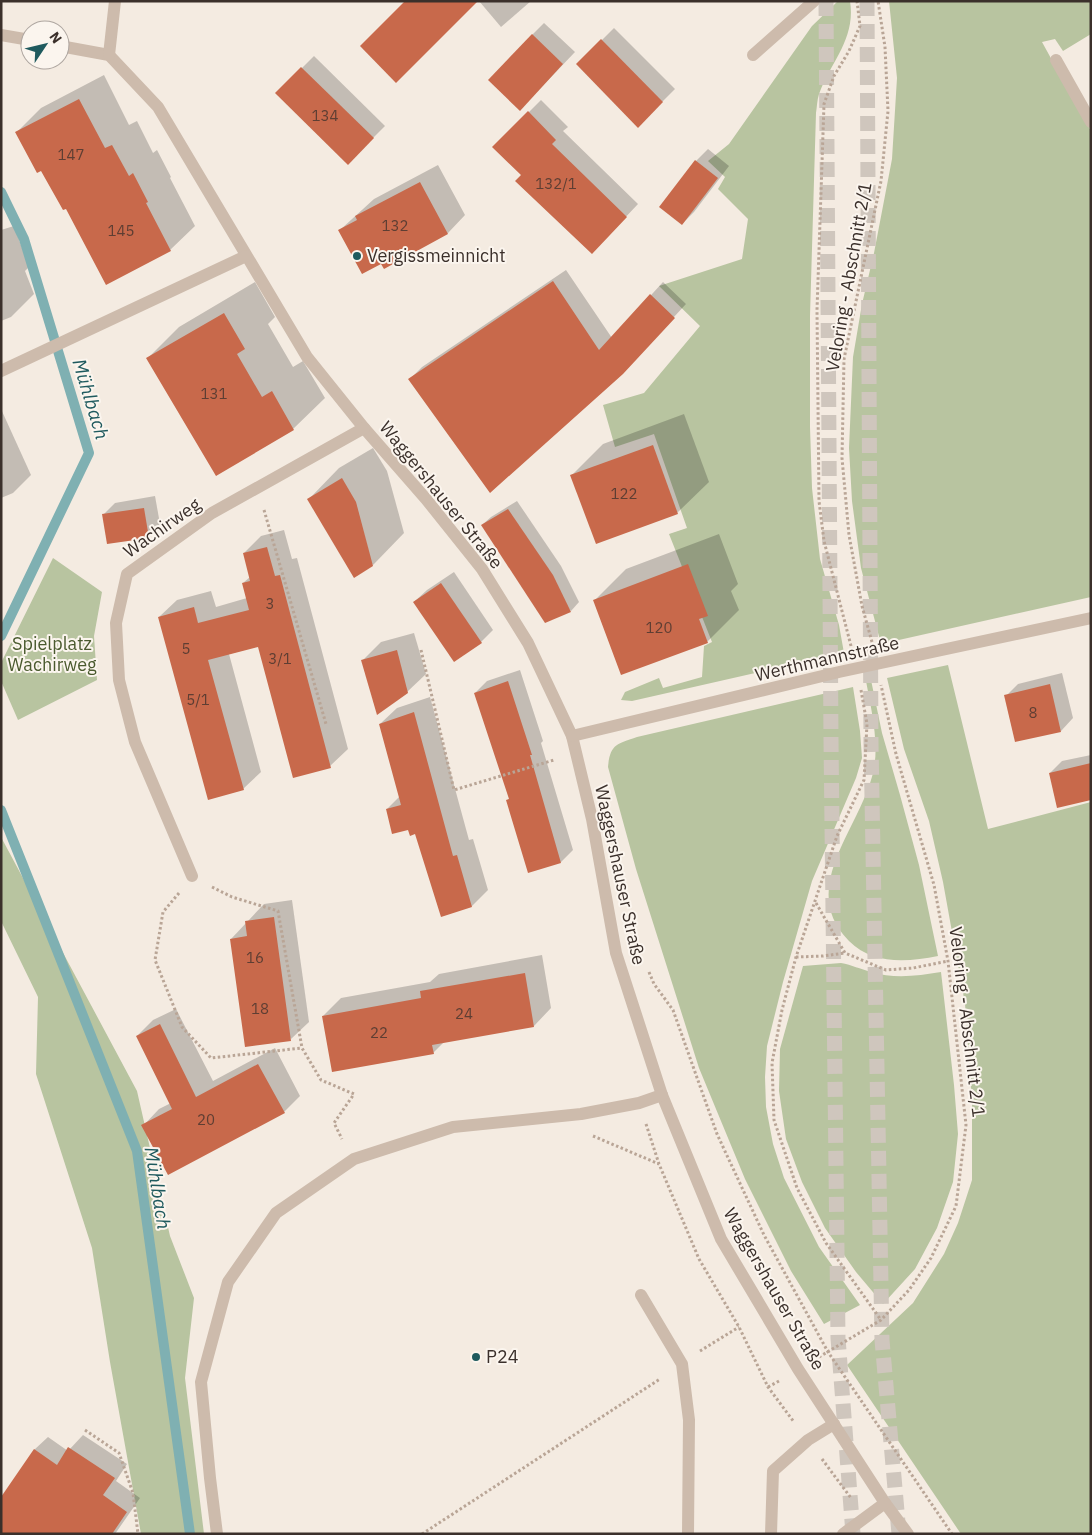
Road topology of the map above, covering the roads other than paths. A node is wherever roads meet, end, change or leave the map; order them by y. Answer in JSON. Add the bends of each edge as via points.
{"nodes":[{"id":1,"x":115,"y":1,"type":"edge"},
{"id":2,"x":814,"y":1,"type":"edge"},
{"id":3,"x":1,"y":34,"type":"edge"},
{"id":4,"x":20,"y":38,"type":"edge"},
{"id":5,"x":70,"y":48,"type":"edge"},
{"id":6,"x":109,"y":55,"type":"junction"},
{"id":7,"x":753,"y":56,"type":"dead end"},
{"id":8,"x":1056,"y":60,"type":"dead end"},
{"id":9,"x":1091,"y":122,"type":"edge"},
{"id":10,"x":246,"y":256,"type":"junction"},
{"id":11,"x":1,"y":371,"type":"edge"},
{"id":12,"x":364,"y":428,"type":"junction"},
{"id":13,"x":1091,"y":618,"type":"edge"},
{"id":14,"x":572,"y":736,"type":"junction"},
{"id":15,"x":192,"y":876,"type":"road end"},
{"id":16,"x":662,"y":1096,"type":"junction"},
{"id":17,"x":641,"y":1296,"type":"dead end"},
{"id":18,"x":834,"y":1424,"type":"junction"},
{"id":19,"x":885,"y":1503,"type":"junction"},
{"id":20,"x":218,"y":1534,"type":"edge"},
{"id":21,"x":688,"y":1534,"type":"edge"},
{"id":22,"x":771,"y":1534,"type":"edge"},
{"id":23,"x":842,"y":1534,"type":"edge"},
{"id":24,"x":908,"y":1534,"type":"edge"}],
"edges":[{"from":1,"to":6,"type":"street"},
{"from":2,"to":7,"type":"street"},
{"from":3,"to":4,"type":"street"},
{"from":5,"to":6,"type":"street"},
{"from":6,"to":10,"type":"street","name":"Waggershauser Straße","via":[[158,107]]},
{"from":8,"to":9,"type":"street"},
{"from":10,"to":11,"type":"street"},
{"from":10,"to":12,"type":"street","name":"Waggershauser Straße","via":[[307,357]]},
{"from":12,"to":14,"type":"street","name":"Waggershauser Straße","via":[[482,569],[528,643]]},
{"from":12,"to":15,"type":"street","name":"Wachirweg","via":[[212,513],[127,574],[116,623],[120,680],[135,742]]},
{"from":13,"to":14,"type":"street","name":"Werthmannstraße","via":[[839,672]]},
{"from":14,"to":16,"type":"street","name":"Waggershauser Straße","via":[[592,820],[616,953]]},
{"from":16,"to":18,"type":"street","name":"Waggershauser Straße","via":[[721,1239]]},
{"from":16,"to":20,"type":"street","via":[[581,1114],[453,1127],[354,1159],[276,1213],[228,1282],[201,1382]]},
{"from":17,"to":21,"type":"street","via":[[682,1364],[688,1420]]},
{"from":18,"to":19,"type":"street","name":"Waggershauser Straße"},
{"from":18,"to":22,"type":"street","via":[[808,1440],[772,1471]]},
{"from":19,"to":23,"type":"street"},
{"from":19,"to":24,"type":"street","name":"Waggershauser Straße"}]}
